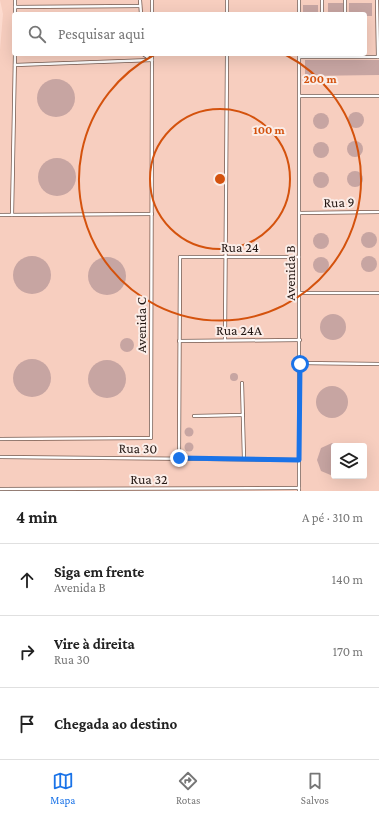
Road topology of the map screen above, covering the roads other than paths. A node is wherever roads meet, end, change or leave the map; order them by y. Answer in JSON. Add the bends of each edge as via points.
{"nodes":[{"id":1,"x":15,"y":0,"type":"edge"},
{"id":2,"x":140,"y":0,"type":"edge"},
{"id":3,"x":152,"y":0,"type":"edge"},
{"id":4,"x":227,"y":0,"type":"edge"},
{"id":5,"x":299,"y":0,"type":"edge"},
{"id":6,"x":322,"y":0,"type":"edge"},
{"id":7,"x":345,"y":0,"type":"edge"},
{"id":8,"x":377,"y":0,"type":"edge"},
{"id":9,"x":140,"y":6,"type":"junction"},
{"id":10,"x":15,"y":8,"type":"junction"},
{"id":11,"x":15,"y":12,"type":"edge"},
{"id":12,"x":140,"y":12,"type":"edge"},
{"id":13,"x":152,"y":12,"type":"edge"},
{"id":14,"x":227,"y":12,"type":"edge"},
{"id":15,"x":299,"y":12,"type":"edge"},
{"id":16,"x":322,"y":12,"type":"edge"},
{"id":17,"x":345,"y":12,"type":"edge"},
{"id":18,"x":15,"y":56,"type":"edge"},
{"id":19,"x":145,"y":56,"type":"edge"},
{"id":20,"x":152,"y":56,"type":"edge"},
{"id":21,"x":227,"y":56,"type":"edge"},
{"id":22,"x":300,"y":56,"type":"edge"},
{"id":23,"x":362,"y":56,"type":"edge"},
{"id":24,"x":378,"y":57,"type":"edge"},
{"id":25,"x":152,"y":60,"type":"junction"},
{"id":26,"x":15,"y":64,"type":"junction"},
{"id":27,"x":300,"y":96,"type":"junction"},
{"id":28,"x":379,"y":96,"type":"edge"},
{"id":29,"x":379,"y":212,"type":"edge"},
{"id":30,"x":300,"y":213,"type":"junction"},
{"id":31,"x":152,"y":214,"type":"junction"},
{"id":32,"x":0,"y":215,"type":"edge"},
{"id":33,"x":12,"y":215,"type":"junction"},
{"id":34,"x":226,"y":257,"type":"junction"},
{"id":35,"x":300,"y":257,"type":"junction"},
{"id":36,"x":300,"y":293,"type":"junction"},
{"id":37,"x":379,"y":293,"type":"edge"},
{"id":38,"x":226,"y":340,"type":"junction"},
{"id":39,"x":300,"y":340,"type":"junction"},
{"id":40,"x":179,"y":341,"type":"junction"},
{"id":41,"x":300,"y":364,"type":"junction"},
{"id":42,"x":379,"y":364,"type":"edge"},
{"id":43,"x":242,"y":383,"type":"dead end"},
{"id":44,"x":243,"y":415,"type":"junction"},
{"id":45,"x":194,"y":416,"type":"dead end"},
{"id":46,"x":0,"y":439,"type":"edge"},
{"id":47,"x":0,"y":457,"type":"edge"},
{"id":48,"x":179,"y":458,"type":"junction"},
{"id":49,"x":244,"y":459,"type":"junction"},
{"id":50,"x":299,"y":460,"type":"junction"},
{"id":51,"x":0,"y":489,"type":"edge"},
{"id":52,"x":86,"y":490,"type":"edge"},
{"id":53,"x":222,"y":490,"type":"edge"},
{"id":54,"x":299,"y":490,"type":"edge"}],
"edges":[{"from":1,"to":10,"type":"lane"},
{"from":2,"to":9,"type":"lane"},
{"from":3,"to":13,"type":"lane"},
{"from":4,"to":14,"type":"lane"},
{"from":5,"to":15,"type":"lane"},
{"from":6,"to":16,"type":"lane"},
{"from":7,"to":17,"type":"lane"},
{"from":8,"to":24,"type":"lane"},
{"from":9,"to":10,"type":"lane"},
{"from":9,"to":12,"type":"lane"},
{"from":10,"to":11,"type":"lane"},
{"from":18,"to":26,"type":"lane"},
{"from":19,"to":25,"type":"lane"},
{"from":20,"to":25,"type":"lane","name":"Avenida C"},
{"from":21,"to":34,"type":"lane"},
{"from":22,"to":27,"type":"lane","name":"Avenida B"},
{"from":23,"to":24,"type":"lane"},
{"from":25,"to":26,"type":"lane"},
{"from":25,"to":31,"type":"lane","name":"Avenida C"},
{"from":26,"to":33,"type":"lane"},
{"from":27,"to":28,"type":"lane"},
{"from":27,"to":30,"type":"lane","name":"Avenida B"},
{"from":29,"to":30,"type":"lane","name":"Rua 9"},
{"from":30,"to":35,"type":"lane","name":"Avenida B"},
{"from":31,"to":33,"type":"lane"},
{"from":31,"to":46,"type":"lane","name":"Avenida C","via":[[151,438]]},
{"from":32,"to":33,"type":"lane"},
{"from":34,"to":35,"type":"lane","name":"Rua 24"},
{"from":34,"to":38,"type":"lane"},
{"from":34,"to":40,"type":"lane","name":"Rua 24","via":[[180,257]]},
{"from":35,"to":36,"type":"lane","name":"Avenida B"},
{"from":36,"to":37,"type":"lane"},
{"from":36,"to":39,"type":"lane","name":"Avenida B"},
{"from":38,"to":39,"type":"lane","name":"Rua 24A"},
{"from":38,"to":40,"type":"lane","name":"Rua 24A"},
{"from":39,"to":41,"type":"lane","name":"Avenida B"},
{"from":40,"to":48,"type":"lane"},
{"from":41,"to":42,"type":"lane"},
{"from":41,"to":50,"type":"lane","name":"Avenida B"},
{"from":43,"to":44,"type":"lane"},
{"from":44,"to":45,"type":"lane"},
{"from":44,"to":49,"type":"lane"},
{"from":47,"to":48,"type":"lane","name":"Rua 30"},
{"from":48,"to":49,"type":"lane","name":"Rua 30"},
{"from":49,"to":50,"type":"lane","name":"Rua 30"},
{"from":50,"to":54,"type":"lane","name":"Avenida B"},
{"from":51,"to":52,"type":"lane","name":"Rua 32"},
{"from":52,"to":53,"type":"lane","name":"Rua 32"},
{"from":53,"to":54,"type":"lane","name":"Rua 32"}]}
